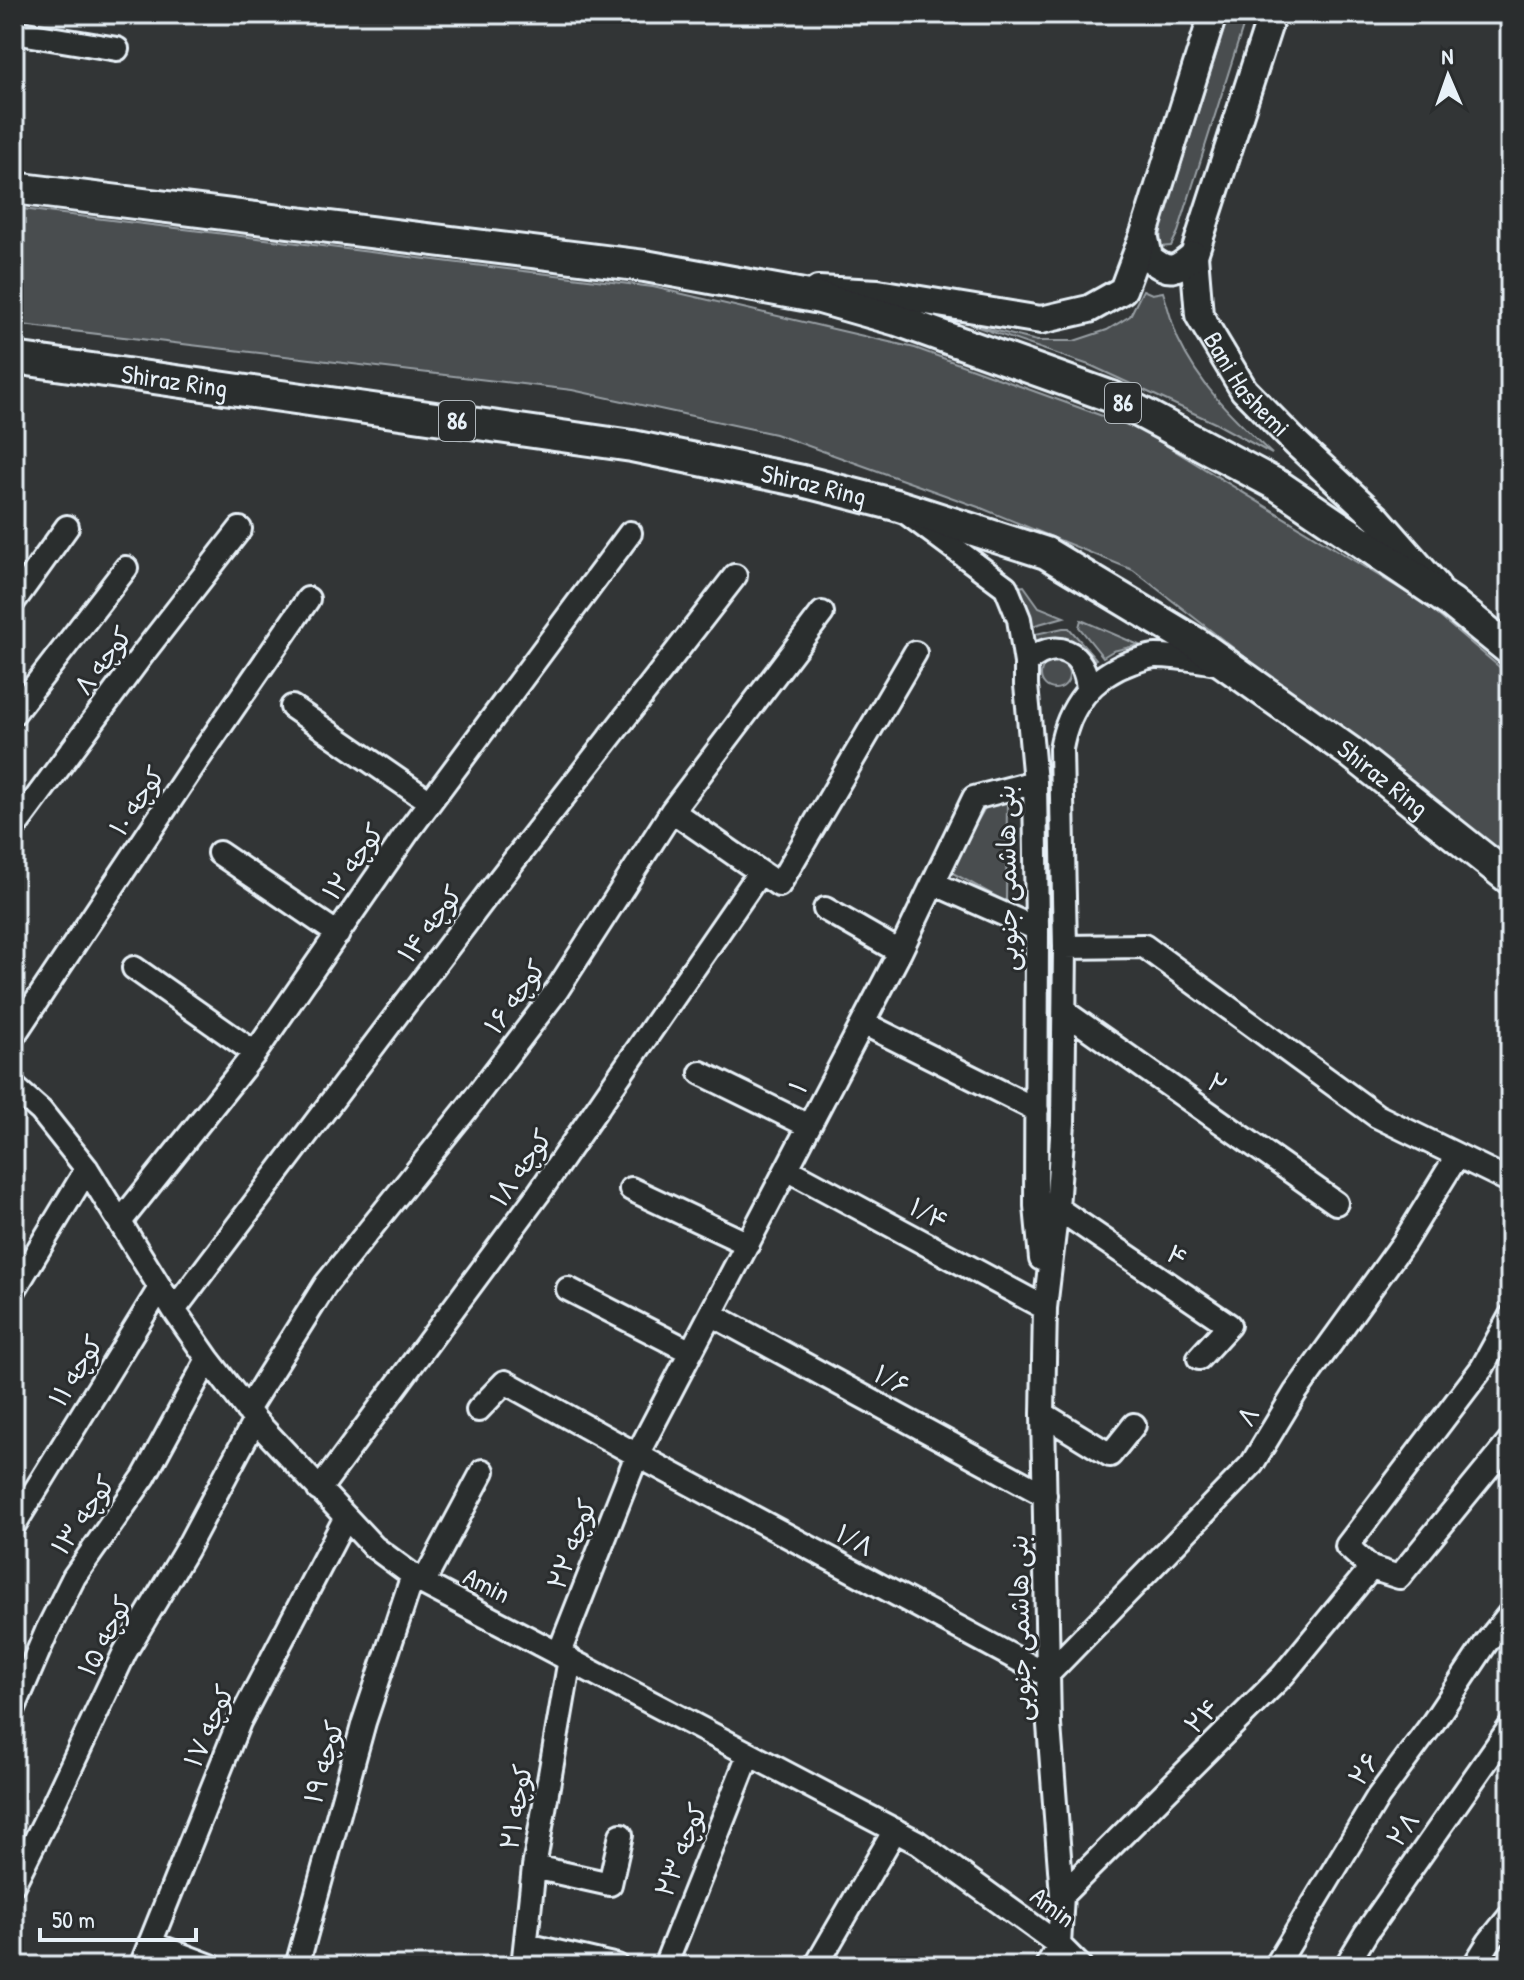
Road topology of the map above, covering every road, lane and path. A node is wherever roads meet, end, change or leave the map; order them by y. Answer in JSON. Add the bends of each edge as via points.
{"nodes":[{"id":1,"x":1213,"y":14,"type":"edge"},
{"id":2,"x":1272,"y":14,"type":"edge"},
{"id":3,"x":14,"y":32,"type":"edge"},
{"id":4,"x":117,"y":49,"type":"dead end"},
{"id":5,"x":14,"y":188,"type":"edge"},
{"id":6,"x":1144,"y":234,"type":"junction"},
{"id":7,"x":1194,"y":255,"type":"junction"},
{"id":8,"x":757,"y":286,"type":"junction"},
{"id":9,"x":14,"y":358,"type":"edge"},
{"id":10,"x":896,"y":505,"type":"junction"},
{"id":11,"x":67,"y":527,"type":"dead end"},
{"id":12,"x":240,"y":529,"type":"dead end"},
{"id":13,"x":630,"y":533,"type":"dead end"},
{"id":14,"x":126,"y":568,"type":"dead end"},
{"id":15,"x":735,"y":576,"type":"dead end"},
{"id":16,"x":308,"y":599,"type":"dead end"},
{"id":17,"x":14,"y":601,"type":"edge"},
{"id":18,"x":1452,"y":603,"type":"junction"},
{"id":19,"x":822,"y":613,"type":"dead end"},
{"id":20,"x":1510,"y":650,"type":"edge"},
{"id":21,"x":915,"y":653,"type":"dead end"},
{"id":22,"x":1026,"y":663,"type":"junction"},
{"id":23,"x":1226,"y":665,"type":"junction"},
{"id":24,"x":1088,"y":689,"type":"junction"},
{"id":25,"x":292,"y":707,"type":"dead end"},
{"id":26,"x":14,"y":713,"type":"edge"},
{"id":27,"x":1035,"y":782,"type":"junction"},
{"id":28,"x":430,"y":802,"type":"junction"},
{"id":29,"x":672,"y":811,"type":"junction"},
{"id":30,"x":14,"y":828,"type":"edge"},
{"id":31,"x":219,"y":853,"type":"dead end"},
{"id":32,"x":760,"y":872,"type":"junction"},
{"id":33,"x":1510,"y":879,"type":"edge"},
{"id":34,"x":933,"y":883,"type":"junction"},
{"id":35,"x":825,"y":909,"type":"dead end"},
{"id":36,"x":1037,"y":929,"type":"junction"},
{"id":37,"x":338,"y":934,"type":"junction"},
{"id":38,"x":1065,"y":947,"type":"junction"},
{"id":39,"x":900,"y":952,"type":"junction"},
{"id":40,"x":134,"y":968,"type":"dead end"},
{"id":41,"x":1065,"y":1012,"type":"junction"},
{"id":42,"x":863,"y":1023,"type":"junction"},
{"id":43,"x":14,"y":1035,"type":"edge"},
{"id":44,"x":255,"y":1053,"type":"junction"},
{"id":45,"x":701,"y":1073,"type":"dead end"},
{"id":46,"x":14,"y":1087,"type":"edge"},
{"id":47,"x":1037,"y":1110,"type":"junction"},
{"id":48,"x":809,"y":1126,"type":"junction"},
{"id":49,"x":1457,"y":1156,"type":"junction"},
{"id":50,"x":87,"y":1169,"type":"junction"},
{"id":51,"x":787,"y":1169,"type":"junction"},
{"id":52,"x":1510,"y":1181,"type":"edge"},
{"id":53,"x":631,"y":1189,"type":"dead end"},
{"id":54,"x":1336,"y":1203,"type":"dead end"},
{"id":55,"x":1057,"y":1208,"type":"junction"},
{"id":56,"x":120,"y":1222,"type":"junction"},
{"id":57,"x":748,"y":1244,"type":"junction"},
{"id":58,"x":160,"y":1288,"type":"junction"},
{"id":59,"x":568,"y":1289,"type":"dead end"},
{"id":60,"x":14,"y":1290,"type":"edge"},
{"id":61,"x":1045,"y":1308,"type":"junction"},
{"id":62,"x":174,"y":1310,"type":"junction"},
{"id":63,"x":711,"y":1314,"type":"junction"},
{"id":64,"x":1510,"y":1317,"type":"edge"},
{"id":65,"x":691,"y":1352,"type":"junction"},
{"id":66,"x":1199,"y":1358,"type":"dead end"},
{"id":67,"x":208,"y":1359,"type":"junction"},
{"id":68,"x":478,"y":1410,"type":"dead end"},
{"id":69,"x":1043,"y":1414,"type":"junction"},
{"id":70,"x":251,"y":1415,"type":"junction"},
{"id":71,"x":1134,"y":1425,"type":"dead end"},
{"id":72,"x":1510,"y":1441,"type":"edge"},
{"id":73,"x":637,"y":1455,"type":"junction"},
{"id":74,"x":483,"y":1471,"type":"dead end"},
{"id":75,"x":319,"y":1490,"type":"junction"},
{"id":76,"x":1045,"y":1495,"type":"junction"},
{"id":77,"x":346,"y":1517,"type":"junction"},
{"id":78,"x":14,"y":1525,"type":"edge"},
{"id":79,"x":1371,"y":1568,"type":"junction"},
{"id":80,"x":418,"y":1579,"type":"junction"},
{"id":81,"x":1510,"y":1613,"type":"edge"},
{"id":82,"x":564,"y":1656,"type":"junction"},
{"id":83,"x":1047,"y":1675,"type":"junction"},
{"id":84,"x":14,"y":1708,"type":"edge"},
{"id":85,"x":1510,"y":1727,"type":"edge"},
{"id":86,"x":749,"y":1754,"type":"junction"},
{"id":87,"x":895,"y":1830,"type":"junction"},
{"id":88,"x":621,"y":1835,"type":"dead end"},
{"id":89,"x":534,"y":1867,"type":"junction"},
{"id":90,"x":14,"y":1883,"type":"edge"},
{"id":91,"x":1062,"y":1895,"type":"junction"},
{"id":92,"x":1510,"y":1916,"type":"edge"},
{"id":93,"x":150,"y":1943,"type":"junction"},
{"id":94,"x":1059,"y":1945,"type":"junction"},
{"id":95,"x":524,"y":1955,"type":"edge"},
{"id":96,"x":141,"y":1966,"type":"edge"},
{"id":97,"x":211,"y":1966,"type":"edge"},
{"id":98,"x":297,"y":1966,"type":"edge"},
{"id":99,"x":617,"y":1966,"type":"edge"},
{"id":100,"x":665,"y":1966,"type":"edge"},
{"id":101,"x":816,"y":1966,"type":"edge"},
{"id":102,"x":1047,"y":1966,"type":"edge"},
{"id":103,"x":1080,"y":1966,"type":"edge"},
{"id":104,"x":1276,"y":1966,"type":"edge"},
{"id":105,"x":1346,"y":1966,"type":"edge"},
{"id":106,"x":1474,"y":1966,"type":"edge"}],
"edges":[{"from":1,"to":6,"type":"main road"},
{"from":2,"to":7,"type":"main road","name":"Bani Hashemi"},
{"from":3,"to":4,"type":"street"},
{"from":5,"to":8,"type":"highway","number":"86","via":[[645,266]]},
{"from":6,"to":7,"type":"main road","via":[[1149,258],[1164,269],[1178,268]]},
{"from":6,"to":8,"type":"main road","via":[[1123,290],[1089,309],[1041,320],[878,293]]},
{"from":7,"to":18,"type":"main road","name":"Bani Hashemi","via":[[1199,315],[1244,390],[1378,519]]},
{"from":8,"to":18,"type":"highway","number":"86","via":[[897,320],[1112,397],[1279,486]]},
{"from":9,"to":10,"type":"highway","name":"Shiraz Ring","number":"86","via":[[632,446]]},
{"from":10,"to":22,"type":"street","name":"بنی هاشمی جنوبی","via":[[1006,587],[1019,619]]},
{"from":10,"to":23,"type":"highway","name":"Shiraz Ring","number":"86","via":[[1046,553]]},
{"from":11,"to":17,"type":"street"},
{"from":12,"to":30,"type":"street","name":"کوچه ۸"},
{"from":13,"to":28,"type":"street","name":"کوچه ۱۲"},
{"from":14,"to":26,"type":"street"},
{"from":15,"to":62,"type":"street","name":"کوچه ۱۴"},
{"from":16,"to":43,"type":"street","name":"کوچه ۱۰"},
{"from":18,"to":20,"type":"highway","number":"86"},
{"from":19,"to":29,"type":"street","name":"کوچه ۱۶"},
{"from":21,"to":32,"type":"street","via":[[779,885]]},
{"from":22,"to":24,"type":"street","via":[[1046,650],[1073,655],[1082,663]]},
{"from":22,"to":27,"type":"street","name":"بنی هاشمی جنوبی"},
{"from":23,"to":24,"type":"street","name":"بنی هاشمی جنوبی","via":[[1153,655],[1117,668]]},
{"from":23,"to":33,"type":"highway","name":"Shiraz Ring","number":"86","via":[[1350,752]]},
{"from":24,"to":38,"type":"street","name":"بنی هاشمی جنوبی","via":[[1064,732],[1061,749]]},
{"from":25,"to":28,"type":"street"},
{"from":27,"to":34,"type":"street","name":"۱","via":[[974,798]]},
{"from":27,"to":36,"type":"street","name":"بنی هاشمی جنوبی"},
{"from":28,"to":37,"type":"street","name":"کوچه ۱۲"},
{"from":29,"to":32,"type":"street"},
{"from":29,"to":70,"type":"street","name":"کوچه ۱۶","via":[[557,990],[326,1284]]},
{"from":31,"to":37,"type":"street"},
{"from":32,"to":75,"type":"street","name":"کوچه ۱۸","via":[[538,1194]]},
{"from":34,"to":36,"type":"street"},
{"from":34,"to":39,"type":"street","name":"۱"},
{"from":35,"to":39,"type":"street"},
{"from":36,"to":47,"type":"street","name":"بنی هاشمی جنوبی"},
{"from":37,"to":44,"type":"street","name":"کوچه ۱۲"},
{"from":38,"to":41,"type":"street","name":"بنی هاشمی جنوبی"},
{"from":38,"to":49,"type":"street","via":[[1144,946],[1377,1116]]},
{"from":39,"to":42,"type":"street","name":"۱"},
{"from":40,"to":44,"type":"street"},
{"from":41,"to":54,"type":"street","name":"۲"},
{"from":41,"to":55,"type":"street","name":"بنی هاشمی جنوبی"},
{"from":42,"to":47,"type":"street"},
{"from":42,"to":48,"type":"street","name":"۱"},
{"from":44,"to":56,"type":"street","name":"کوچه ۱۲"},
{"from":45,"to":48,"type":"street"},
{"from":46,"to":50,"type":"street","name":"Amin","via":[[41,1111]]},
{"from":47,"to":61,"type":"street","name":"بنی هاشمی جنوبی","via":[[1036,1206]]},
{"from":48,"to":51,"type":"street","name":"۱"},
{"from":49,"to":52,"type":"street"},
{"from":49,"to":83,"type":"street","name":"۸","via":[[1252,1464]]},
{"from":50,"to":56,"type":"street","name":"Amin"},
{"from":50,"to":60,"type":"street"},
{"from":51,"to":57,"type":"street","name":"۱"},
{"from":51,"to":61,"type":"street","name":"۱/۴"},
{"from":53,"to":57,"type":"street"},
{"from":55,"to":61,"type":"street","name":"بنی هاشمی جنوبی"},
{"from":55,"to":66,"type":"street","name":"۴","via":[[1229,1325]]},
{"from":56,"to":58,"type":"street","name":"Amin"},
{"from":57,"to":63,"type":"street","name":"۱"},
{"from":58,"to":62,"type":"street","name":"Amin"},
{"from":58,"to":78,"type":"street","name":"کوچه ۱۱"},
{"from":59,"to":65,"type":"street"},
{"from":61,"to":69,"type":"street","name":"بنی هاشمی جنوبی"},
{"from":62,"to":67,"type":"street","name":"Amin"},
{"from":63,"to":65,"type":"street","name":"۱"},
{"from":63,"to":76,"type":"street","name":"۱/۶"},
{"from":64,"to":79,"type":"street","via":[[1482,1368],[1347,1546]]},
{"from":65,"to":73,"type":"street","name":"۱"},
{"from":67,"to":70,"type":"street","name":"Amin"},
{"from":67,"to":84,"type":"street","name":"کوچه ۱۳","via":[[144,1477],[74,1577]]},
{"from":68,"to":73,"type":"street","name":"۱/۸","via":[[505,1382]]},
{"from":69,"to":71,"type":"street","via":[[1110,1455]]},
{"from":69,"to":76,"type":"street","name":"بنی هاشمی جنوبی"},
{"from":70,"to":75,"type":"street","name":"Amin"},
{"from":70,"to":90,"type":"street","name":"کوچه ۱۵","via":[[186,1550],[125,1652]]},
{"from":72,"to":79,"type":"street","via":[[1399,1577]]},
{"from":73,"to":82,"type":"street","name":"کوچه ۲۲"},
{"from":73,"to":83,"type":"street","name":"۱/۸"},
{"from":74,"to":80,"type":"street","name":"کوچه ۱۹"},
{"from":75,"to":77,"type":"street","name":"Amin"},
{"from":76,"to":83,"type":"street","name":"بنی هاشمی جنوبی"},
{"from":77,"to":80,"type":"street","name":"Amin","via":[[374,1547]]},
{"from":77,"to":93,"type":"street","name":"کوچه ۱۷","via":[[239,1722]]},
{"from":79,"to":91,"type":"street","name":"۲۴","via":[[1283,1675]]},
{"from":80,"to":82,"type":"street","name":"Amin"},
{"from":80,"to":98,"type":"street","name":"کوچه ۱۹","via":[[364,1722]]},
{"from":81,"to":104,"type":"street","name":"۲۶","via":[[1378,1797]]},
{"from":82,"to":86,"type":"street","name":"Amin"},
{"from":82,"to":89,"type":"street","name":"کوچه ۲۱"},
{"from":83,"to":91,"type":"street","name":"بنی هاشمی جنوبی"},
{"from":85,"to":105,"type":"street","name":"۲۸"},
{"from":86,"to":87,"type":"street","name":"Amin"},
{"from":86,"to":100,"type":"street","name":"کوچه ۲۳"},
{"from":87,"to":94,"type":"street","name":"Amin"},
{"from":87,"to":101,"type":"street"},
{"from":88,"to":89,"type":"street","via":[[610,1884]]},
{"from":89,"to":95,"type":"street","name":"کوچه ۲۱"},
{"from":91,"to":94,"type":"street","name":"بنی هاشمی جنوبی"},
{"from":92,"to":106,"type":"street"},
{"from":93,"to":96,"type":"street","name":"کوچه ۱۷"},
{"from":93,"to":97,"type":"street"},
{"from":94,"to":102,"type":"street"},
{"from":94,"to":103,"type":"street","name":"Amin"},
{"from":95,"to":99,"type":"street"}]}
